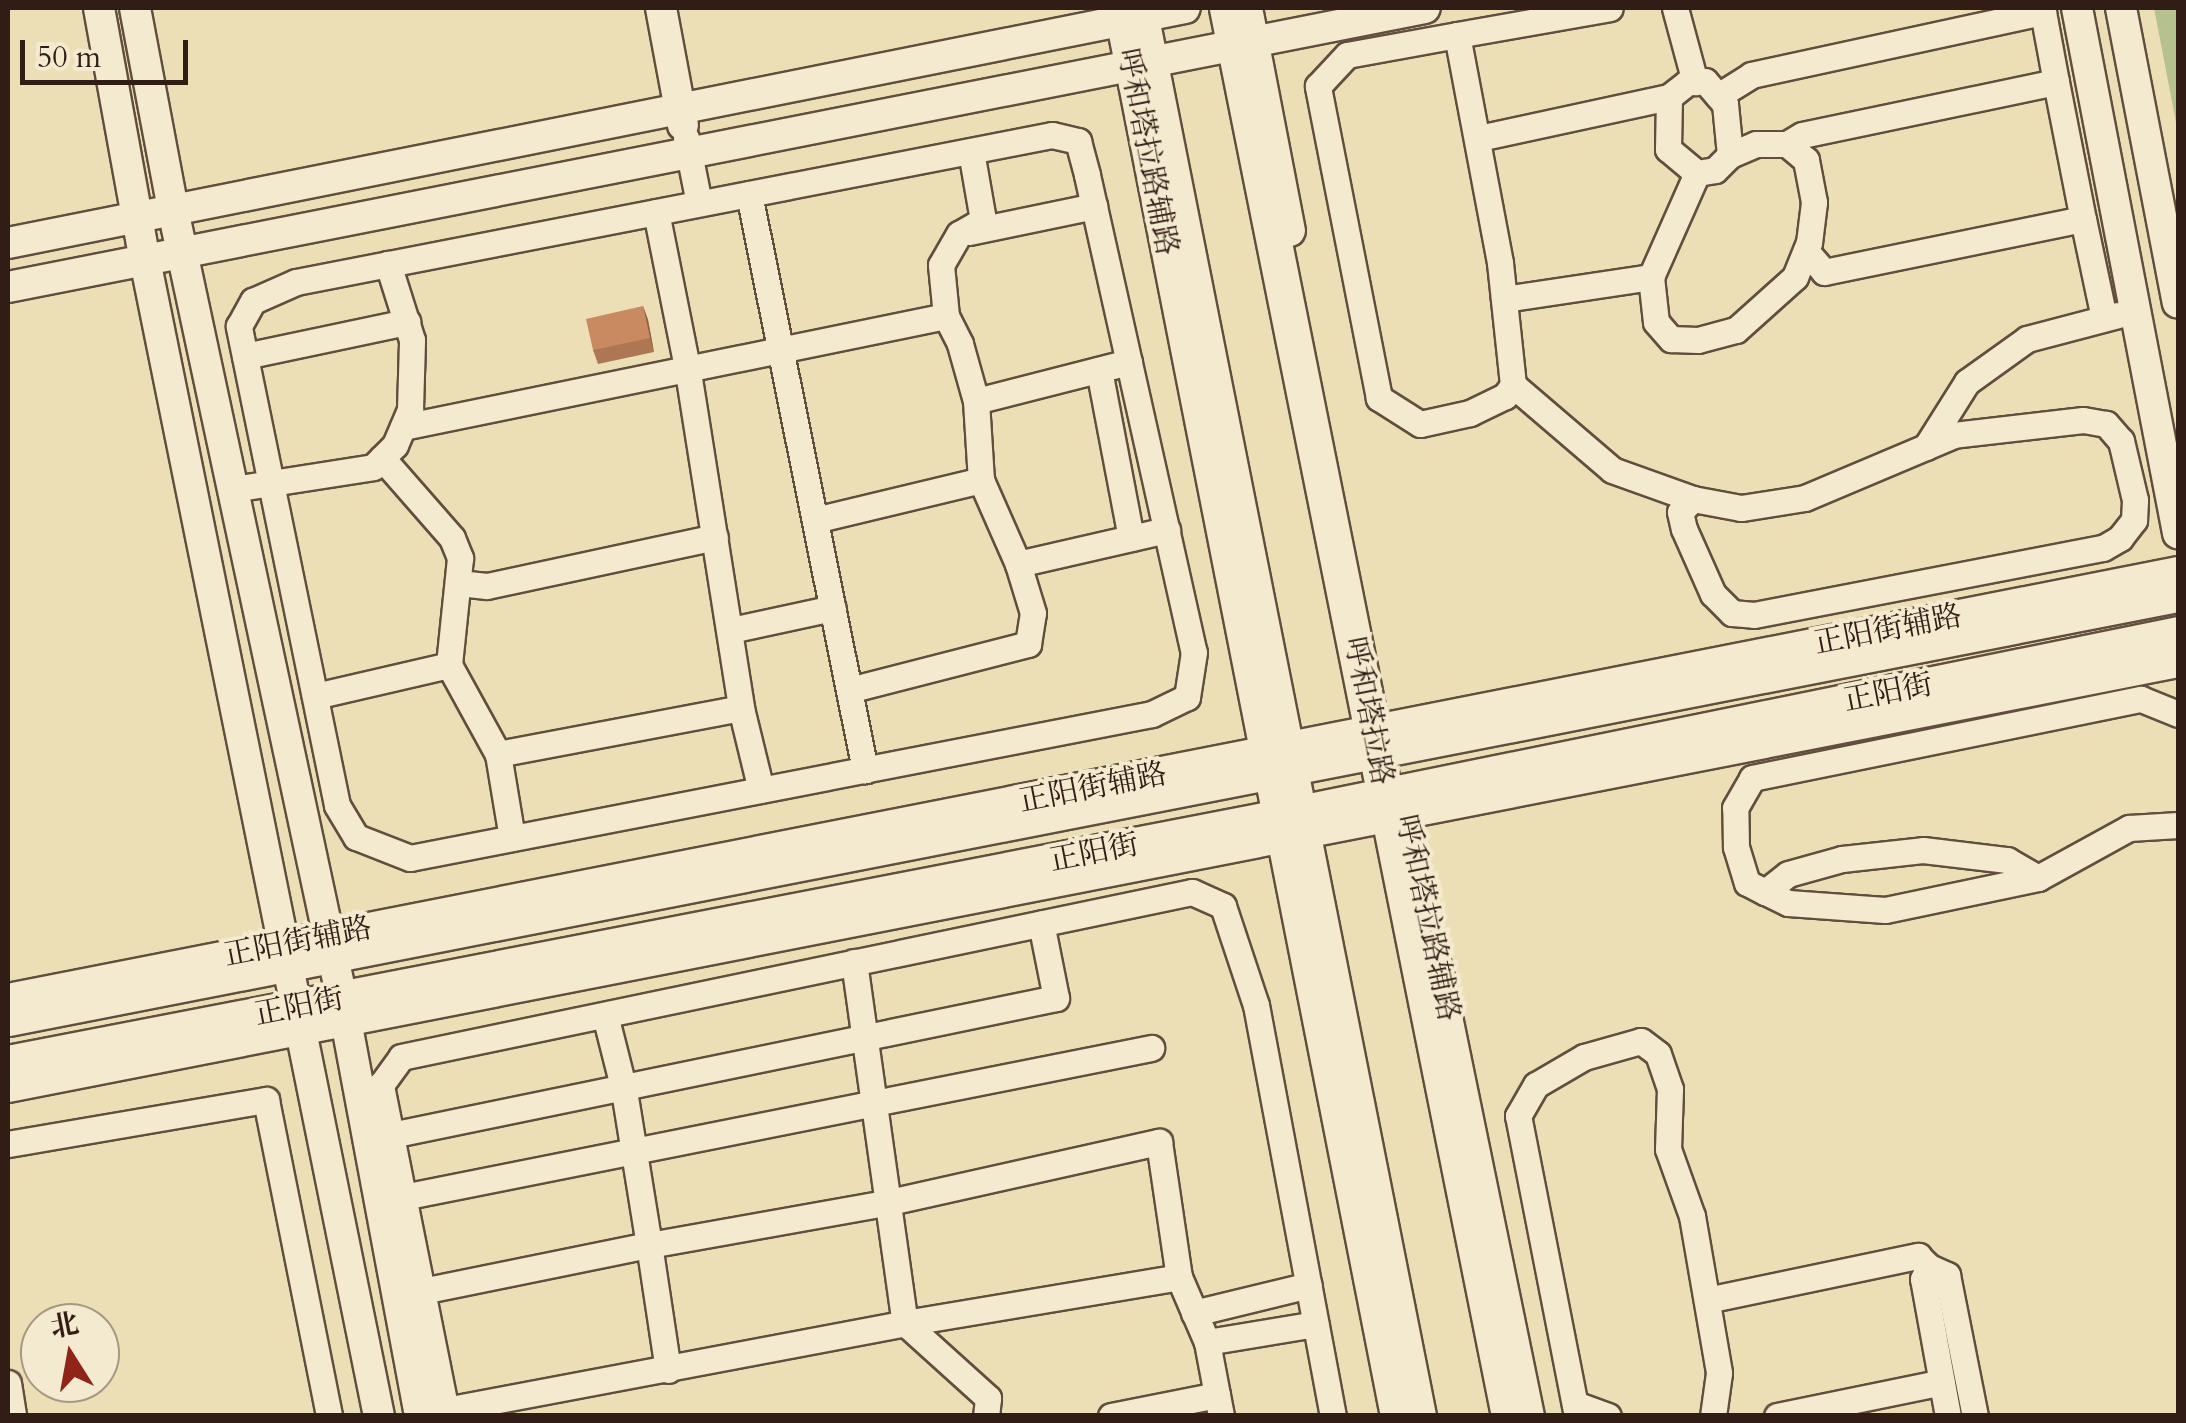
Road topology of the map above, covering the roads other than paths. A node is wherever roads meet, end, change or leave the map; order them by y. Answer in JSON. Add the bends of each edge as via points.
{"nodes":[{"id":1,"x":99,"y":8,"type":"edge"},
{"id":2,"x":136,"y":8,"type":"edge"},
{"id":3,"x":661,"y":8,"type":"edge"},
{"id":4,"x":1184,"y":8,"type":"edge"},
{"id":5,"x":1226,"y":8,"type":"edge"},
{"id":6,"x":1247,"y":8,"type":"edge"},
{"id":7,"x":1424,"y":8,"type":"edge"},
{"id":8,"x":1610,"y":8,"type":"edge"},
{"id":9,"x":1675,"y":8,"type":"edge"},
{"id":10,"x":2076,"y":8,"type":"edge"},
{"id":11,"x":2121,"y":8,"type":"edge"},
{"id":12,"x":2043,"y":10,"type":"edge"},
{"id":13,"x":1130,"y":13,"type":"edge"},
{"id":14,"x":1457,"y":35,"type":"junction"},
{"id":15,"x":1243,"y":43,"type":"junction"},
{"id":16,"x":1140,"y":65,"type":"junction"},
{"id":17,"x":1695,"y":82,"type":"junction"},
{"id":18,"x":2056,"y":82,"type":"junction"},
{"id":19,"x":1718,"y":96,"type":"junction"},
{"id":20,"x":1669,"y":97,"type":"junction"},
{"id":21,"x":684,"y":132,"type":"junction"},
{"id":22,"x":1479,"y":138,"type":"junction"},
{"id":23,"x":1787,"y":144,"type":"junction"},
{"id":24,"x":971,"y":150,"type":"junction"},
{"id":25,"x":1730,"y":155,"type":"junction"},
{"id":26,"x":1697,"y":174,"type":"junction"},
{"id":27,"x":750,"y":194,"type":"junction"},
{"id":28,"x":699,"y":203,"type":"junction"},
{"id":29,"x":1094,"y":206,"type":"junction"},
{"id":30,"x":173,"y":210,"type":"junction"},
{"id":31,"x":656,"y":212,"type":"junction"},
{"id":32,"x":138,"y":217,"type":"junction"},
{"id":33,"x":2083,"y":219,"type":"junction"},
{"id":34,"x":960,"y":234,"type":"junction"},
{"id":35,"x":8,"y":243,"type":"edge"},
{"id":36,"x":1806,"y":251,"type":"junction"},
{"id":37,"x":184,"y":252,"type":"junction"},
{"id":38,"x":144,"y":260,"type":"junction"},
{"id":39,"x":388,"y":264,"type":"junction"},
{"id":40,"x":1651,"y":277,"type":"junction"},
{"id":41,"x":8,"y":286,"type":"edge"},
{"id":42,"x":1504,"y":299,"type":"junction"},
{"id":43,"x":2178,"y":302,"type":"edge"},
{"id":44,"x":2136,"y":311,"type":"junction"},
{"id":45,"x":946,"y":316,"type":"junction"},
{"id":46,"x":2104,"y":318,"type":"junction"},
{"id":47,"x":407,"y":322,"type":"junction"},
{"id":48,"x":780,"y":350,"type":"junction"},
{"id":49,"x":244,"y":356,"type":"junction"},
{"id":50,"x":1130,"y":362,"type":"junction"},
{"id":51,"x":1098,"y":370,"type":"junction"},
{"id":52,"x":688,"y":372,"type":"junction"},
{"id":53,"x":1513,"y":385,"type":"junction"},
{"id":54,"x":976,"y":401,"type":"junction"},
{"id":55,"x":403,"y":427,"type":"junction"},
{"id":56,"x":1926,"y":447,"type":"junction"},
{"id":57,"x":382,"y":458,"type":"junction"},
{"id":58,"x":980,"y":480,"type":"junction"},
{"id":59,"x":270,"y":482,"type":"junction"},
{"id":60,"x":234,"y":489,"type":"junction"},
{"id":61,"x":1693,"y":499,"type":"junction"},
{"id":62,"x":815,"y":520,"type":"junction"},
{"id":63,"x":1167,"y":530,"type":"junction"},
{"id":64,"x":2178,"y":533,"type":"edge"},
{"id":65,"x":715,"y":537,"type":"junction"},
{"id":66,"x":1132,"y":538,"type":"junction"},
{"id":67,"x":1018,"y":564,"type":"junction"},
{"id":68,"x":2178,"y":572,"type":"edge"},
{"id":69,"x":458,"y":584,"type":"junction"},
{"id":70,"x":2178,"y":594,"type":"edge"},
{"id":71,"x":833,"y":608,"type":"junction"},
{"id":72,"x":732,"y":630,"type":"junction"},
{"id":73,"x":2178,"y":634,"type":"edge"},
{"id":74,"x":2178,"y":662,"type":"edge"},
{"id":75,"x":449,"y":665,"type":"junction"},
{"id":76,"x":849,"y":690,"type":"junction"},
{"id":77,"x":315,"y":696,"type":"junction"},
{"id":78,"x":741,"y":708,"type":"junction"},
{"id":79,"x":2178,"y":714,"type":"edge"},
{"id":80,"x":1382,"y":739,"type":"junction"},
{"id":81,"x":498,"y":754,"type":"junction"},
{"id":82,"x":1278,"y":761,"type":"junction"},
{"id":83,"x":865,"y":770,"type":"junction"},
{"id":84,"x":760,"y":790,"type":"junction"},
{"id":85,"x":1395,"y":803,"type":"junction"},
{"id":86,"x":2178,"y":825,"type":"edge"},
{"id":87,"x":1292,"y":826,"type":"junction"},
{"id":88,"x":512,"y":838,"type":"junction"},
{"id":89,"x":2038,"y":878,"type":"junction"},
{"id":90,"x":1765,"y":892,"type":"junction"},
{"id":91,"x":1041,"y":924,"type":"junction"},
{"id":92,"x":328,"y":946,"type":"junction"},
{"id":93,"x":287,"y":954,"type":"junction"},
{"id":94,"x":854,"y":962,"type":"junction"},
{"id":95,"x":8,"y":999,"type":"edge"},
{"id":96,"x":344,"y":1009,"type":"junction"},
{"id":97,"x":606,"y":1014,"type":"junction"},
{"id":98,"x":8,"y":1018,"type":"edge"},
{"id":99,"x":300,"y":1019,"type":"junction"},
{"id":100,"x":865,"y":1037,"type":"junction"},
{"id":101,"x":1151,"y":1048,"type":"dead end"},
{"id":102,"x":8,"y":1063,"type":"edge"},
{"id":103,"x":8,"y":1087,"type":"edge"},
{"id":104,"x":624,"y":1090,"type":"junction"},
{"id":105,"x":876,"y":1104,"type":"junction"},
{"id":106,"x":391,"y":1135,"type":"junction"},
{"id":107,"x":8,"y":1144,"type":"edge"},
{"id":108,"x":631,"y":1151,"type":"junction"},
{"id":109,"x":403,"y":1197,"type":"junction"},
{"id":110,"x":885,"y":1203,"type":"junction"},
{"id":111,"x":649,"y":1245,"type":"junction"},
{"id":112,"x":1929,"y":1267,"type":"junction"},
{"id":113,"x":1179,"y":1277,"type":"junction"},
{"id":114,"x":1309,"y":1285,"type":"junction"},
{"id":115,"x":422,"y":1291,"type":"junction"},
{"id":116,"x":1708,"y":1300,"type":"junction"},
{"id":117,"x":1194,"y":1313,"type":"junction"},
{"id":118,"x":906,"y":1322,"type":"junction"},
{"id":119,"x":1316,"y":1324,"type":"junction"},
{"id":120,"x":1207,"y":1342,"type":"junction"},
{"id":121,"x":668,"y":1370,"type":"junction"},
{"id":122,"x":1942,"y":1382,"type":"junction"},
{"id":123,"x":8,"y":1383,"type":"edge"},
{"id":124,"x":1219,"y":1405,"type":"edge"},
{"id":125,"x":1576,"y":1410,"type":"edge"},
{"id":126,"x":438,"y":1414,"type":"edge"},
{"id":127,"x":13,"y":1416,"type":"edge"},
{"id":128,"x":328,"y":1416,"type":"edge"},
{"id":129,"x":379,"y":1416,"type":"edge"},
{"id":130,"x":986,"y":1416,"type":"edge"},
{"id":131,"x":1110,"y":1416,"type":"edge"},
{"id":132,"x":1334,"y":1416,"type":"edge"},
{"id":133,"x":1396,"y":1416,"type":"edge"},
{"id":134,"x":1418,"y":1416,"type":"edge"},
{"id":135,"x":1509,"y":1416,"type":"edge"},
{"id":136,"x":1529,"y":1416,"type":"edge"},
{"id":137,"x":1608,"y":1416,"type":"edge"},
{"id":138,"x":1713,"y":1416,"type":"edge"},
{"id":139,"x":1776,"y":1416,"type":"edge"},
{"id":140,"x":1948,"y":1416,"type":"edge"},
{"id":141,"x":1975,"y":1416,"type":"edge"}],
"edges":[{"from":1,"to":32,"type":"street"},
{"from":2,"to":30,"type":"street"},
{"from":3,"to":21,"type":"street"},
{"from":4,"to":13,"type":"street"},
{"from":5,"to":15,"type":"main road","name":"呼和塔拉路"},
{"from":6,"to":15,"type":"street"},
{"from":7,"to":15,"type":"street"},
{"from":8,"to":14,"type":"street"},
{"from":9,"to":17,"type":"street"},
{"from":10,"to":44,"type":"street"},
{"from":11,"to":43,"type":"street"},
{"from":12,"to":18,"type":"street"},
{"from":12,"to":19,"type":"street","via":[[1750,75]]},
{"from":13,"to":16,"type":"main road"},
{"from":13,"to":21,"type":"street"},
{"from":14,"to":22,"type":"street"},
{"from":14,"to":53,"type":"street","via":[[1347,55],[1318,86],[1378,398],[1420,424],[1470,413]]},
{"from":15,"to":16,"type":"street"},
{"from":15,"to":80,"type":"main road","name":"呼和塔拉路"},
{"from":16,"to":21,"type":"street"},
{"from":16,"to":82,"type":"main road"},
{"from":17,"to":19,"type":"street","via":[[1706,81]]},
{"from":17,"to":20,"type":"street"},
{"from":18,"to":23,"type":"street","via":[[1802,135]]},
{"from":18,"to":33,"type":"street"},
{"from":19,"to":25,"type":"street","via":[[1725,104]]},
{"from":20,"to":22,"type":"street"},
{"from":20,"to":26,"type":"street","via":[[1668,149]]},
{"from":21,"to":28,"type":"street"},
{"from":21,"to":30,"type":"street"},
{"from":21,"to":37,"type":"street"},
{"from":22,"to":42,"type":"street"},
{"from":23,"to":25,"type":"street","via":[[1756,144]]},
{"from":23,"to":36,"type":"street","via":[[1806,160],[1814,202]]},
{"from":24,"to":27,"type":"street"},
{"from":24,"to":29,"type":"street","via":[[1052,135],[1078,141]]},
{"from":24,"to":34,"type":"street","via":[[983,220]]},
{"from":25,"to":26,"type":"street","via":[[1715,170]]},
{"from":26,"to":40,"type":"street"},
{"from":27,"to":28,"type":"street"},
{"from":27,"to":48,"type":"street"},
{"from":28,"to":31,"type":"street"},
{"from":29,"to":34,"type":"street"},
{"from":29,"to":50,"type":"street"},
{"from":30,"to":32,"type":"street"},
{"from":30,"to":37,"type":"street"},
{"from":31,"to":39,"type":"street"},
{"from":31,"to":52,"type":"street"},
{"from":32,"to":35,"type":"street"},
{"from":32,"to":38,"type":"street"},
{"from":33,"to":36,"type":"street","via":[[1824,272]]},
{"from":33,"to":46,"type":"street"},
{"from":34,"to":45,"type":"street","via":[[941,265]]},
{"from":36,"to":40,"type":"street","via":[[1795,277],[1736,330],[1698,340],[1671,338],[1656,322]]},
{"from":37,"to":38,"type":"street"},
{"from":37,"to":60,"type":"street"},
{"from":38,"to":41,"type":"street"},
{"from":38,"to":93,"type":"street"},
{"from":39,"to":47,"type":"street"},
{"from":39,"to":49,"type":"street","via":[[296,282],[254,301],[238,326]]},
{"from":40,"to":42,"type":"street"},
{"from":42,"to":53,"type":"street"},
{"from":44,"to":46,"type":"street"},
{"from":44,"to":64,"type":"street"},
{"from":45,"to":48,"type":"street"},
{"from":45,"to":54,"type":"street"},
{"from":46,"to":56,"type":"street","via":[[2027,339],[1967,382]]},
{"from":47,"to":49,"type":"street"},
{"from":47,"to":55,"type":"street","via":[[410,409]]},
{"from":48,"to":52,"type":"street"},
{"from":48,"to":62,"type":"street"},
{"from":49,"to":59,"type":"street"},
{"from":50,"to":51,"type":"street"},
{"from":50,"to":63,"type":"street"},
{"from":51,"to":54,"type":"street"},
{"from":51,"to":66,"type":"street"},
{"from":52,"to":55,"type":"street"},
{"from":52,"to":65,"type":"street"},
{"from":53,"to":61,"type":"street","via":[[1612,470]]},
{"from":54,"to":58,"type":"street"},
{"from":55,"to":57,"type":"street"},
{"from":56,"to":61,"type":"street","via":[[1804,498],[1741,508]]},
{"from":56,"to":61,"type":"street","via":[[1954,435],[2083,420],[2106,424],[2121,441],[2134,520],[2103,548],[1732,614],[1713,594],[1680,512]]},
{"from":57,"to":59,"type":"street","via":[[373,466]]},
{"from":57,"to":69,"type":"street","via":[[452,538],[460,558]]},
{"from":58,"to":62,"type":"street"},
{"from":58,"to":67,"type":"street"},
{"from":59,"to":60,"type":"street"},
{"from":59,"to":77,"type":"street"},
{"from":60,"to":92,"type":"street"},
{"from":62,"to":71,"type":"street"},
{"from":63,"to":66,"type":"street"},
{"from":63,"to":83,"type":"street","via":[[1194,652],[1187,697],[1152,714]]},
{"from":65,"to":69,"type":"street","via":[[488,586]]},
{"from":65,"to":72,"type":"street"},
{"from":66,"to":67,"type":"street"},
{"from":67,"to":76,"type":"street","via":[[1033,613],[1028,644]]},
{"from":68,"to":80,"type":"street","name":"正阳街辅路"},
{"from":69,"to":75,"type":"street"},
{"from":70,"to":80,"type":"main road"},
{"from":71,"to":72,"type":"street"},
{"from":71,"to":76,"type":"street"},
{"from":72,"to":78,"type":"street"},
{"from":73,"to":85,"type":"main road","name":"正阳街"},
{"from":74,"to":85,"type":"street"},
{"from":75,"to":77,"type":"street"},
{"from":75,"to":81,"type":"street"},
{"from":76,"to":83,"type":"street"},
{"from":77,"to":88,"type":"street","via":[[338,805],[356,836],[410,858]]},
{"from":78,"to":81,"type":"street"},
{"from":78,"to":84,"type":"street"},
{"from":79,"to":90,"type":"street","via":[[2142,699],[1752,778],[1735,808],[1736,847],[1748,883]]},
{"from":80,"to":82,"type":"main road"},
{"from":80,"to":85,"type":"main road","name":"呼和塔拉路"},
{"from":81,"to":88,"type":"street"},
{"from":82,"to":87,"type":"main road"},
{"from":82,"to":92,"type":"main road"},
{"from":83,"to":84,"type":"street"},
{"from":84,"to":88,"type":"street"},
{"from":85,"to":87,"type":"main road","name":"正阳街"},
{"from":85,"to":135,"type":"main road","name":"呼和塔拉路"},
{"from":85,"to":136,"type":"street","name":"呼和塔拉路辅路"},
{"from":86,"to":89,"type":"street","via":[[2129,828]]},
{"from":87,"to":96,"type":"main road","name":"正阳街"},
{"from":87,"to":133,"type":"street"},
{"from":87,"to":134,"type":"main road"},
{"from":89,"to":90,"type":"street","via":[[1885,910],[1788,903]]},
{"from":89,"to":90,"type":"street","via":[[2007,860],[1923,850],[1842,859],[1788,874]]},
{"from":91,"to":94,"type":"street"},
{"from":91,"to":100,"type":"street","via":[[1056,998]]},
{"from":91,"to":114,"type":"street","via":[[1192,892],[1223,906],[1256,1006]]},
{"from":92,"to":93,"type":"main road"},
{"from":92,"to":96,"type":"street"},
{"from":93,"to":95,"type":"street","name":"正阳街辅路"},
{"from":93,"to":98,"type":"main road"},
{"from":93,"to":99,"type":"street"},
{"from":94,"to":97,"type":"street"},
{"from":94,"to":100,"type":"street"},
{"from":96,"to":99,"type":"main road","name":"正阳街"},
{"from":96,"to":126,"type":"street"},
{"from":97,"to":104,"type":"street"},
{"from":97,"to":106,"type":"street","via":[[401,1057],[381,1085]]},
{"from":99,"to":102,"type":"main road","name":"正阳街"},
{"from":99,"to":103,"type":"street"},
{"from":99,"to":129,"type":"street"},
{"from":100,"to":104,"type":"street"},
{"from":100,"to":105,"type":"street"},
{"from":101,"to":105,"type":"street"},
{"from":104,"to":106,"type":"street"},
{"from":104,"to":108,"type":"street"},
{"from":105,"to":108,"type":"street"},
{"from":105,"to":110,"type":"street"},
{"from":106,"to":109,"type":"street"},
{"from":107,"to":128,"type":"street","via":[[266,1100]]},
{"from":108,"to":109,"type":"street"},
{"from":108,"to":111,"type":"street"},
{"from":109,"to":115,"type":"street"},
{"from":110,"to":111,"type":"street"},
{"from":110,"to":113,"type":"street","via":[[1159,1142]]},
{"from":110,"to":118,"type":"street"},
{"from":111,"to":115,"type":"street"},
{"from":111,"to":121,"type":"street"},
{"from":112,"to":116,"type":"street","via":[[1918,1256]]},
{"from":112,"to":122,"type":"street","via":[[1924,1279]]},
{"from":112,"to":141,"type":"street","via":[[1948,1276]]},
{"from":113,"to":117,"type":"street"},
{"from":113,"to":118,"type":"street"},
{"from":114,"to":117,"type":"street"},
{"from":114,"to":119,"type":"street"},
{"from":115,"to":126,"type":"street"},
{"from":116,"to":125,"type":"street","via":[[1692,1216],[1668,1148],[1670,1089],[1658,1054],[1641,1041],[1584,1056],[1536,1085],[1518,1116]]},
{"from":116,"to":138,"type":"street","via":[[1719,1374]]},
{"from":117,"to":120,"type":"street"},
{"from":118,"to":121,"type":"street"},
{"from":118,"to":130,"type":"street","via":[[988,1398]]},
{"from":119,"to":120,"type":"street"},
{"from":119,"to":132,"type":"street"},
{"from":120,"to":124,"type":"street"},
{"from":121,"to":126,"type":"street"},
{"from":122,"to":139,"type":"street"},
{"from":122,"to":140,"type":"street"},
{"from":123,"to":127,"type":"street"},
{"from":124,"to":131,"type":"street"},
{"from":125,"to":137,"type":"street"}]}
